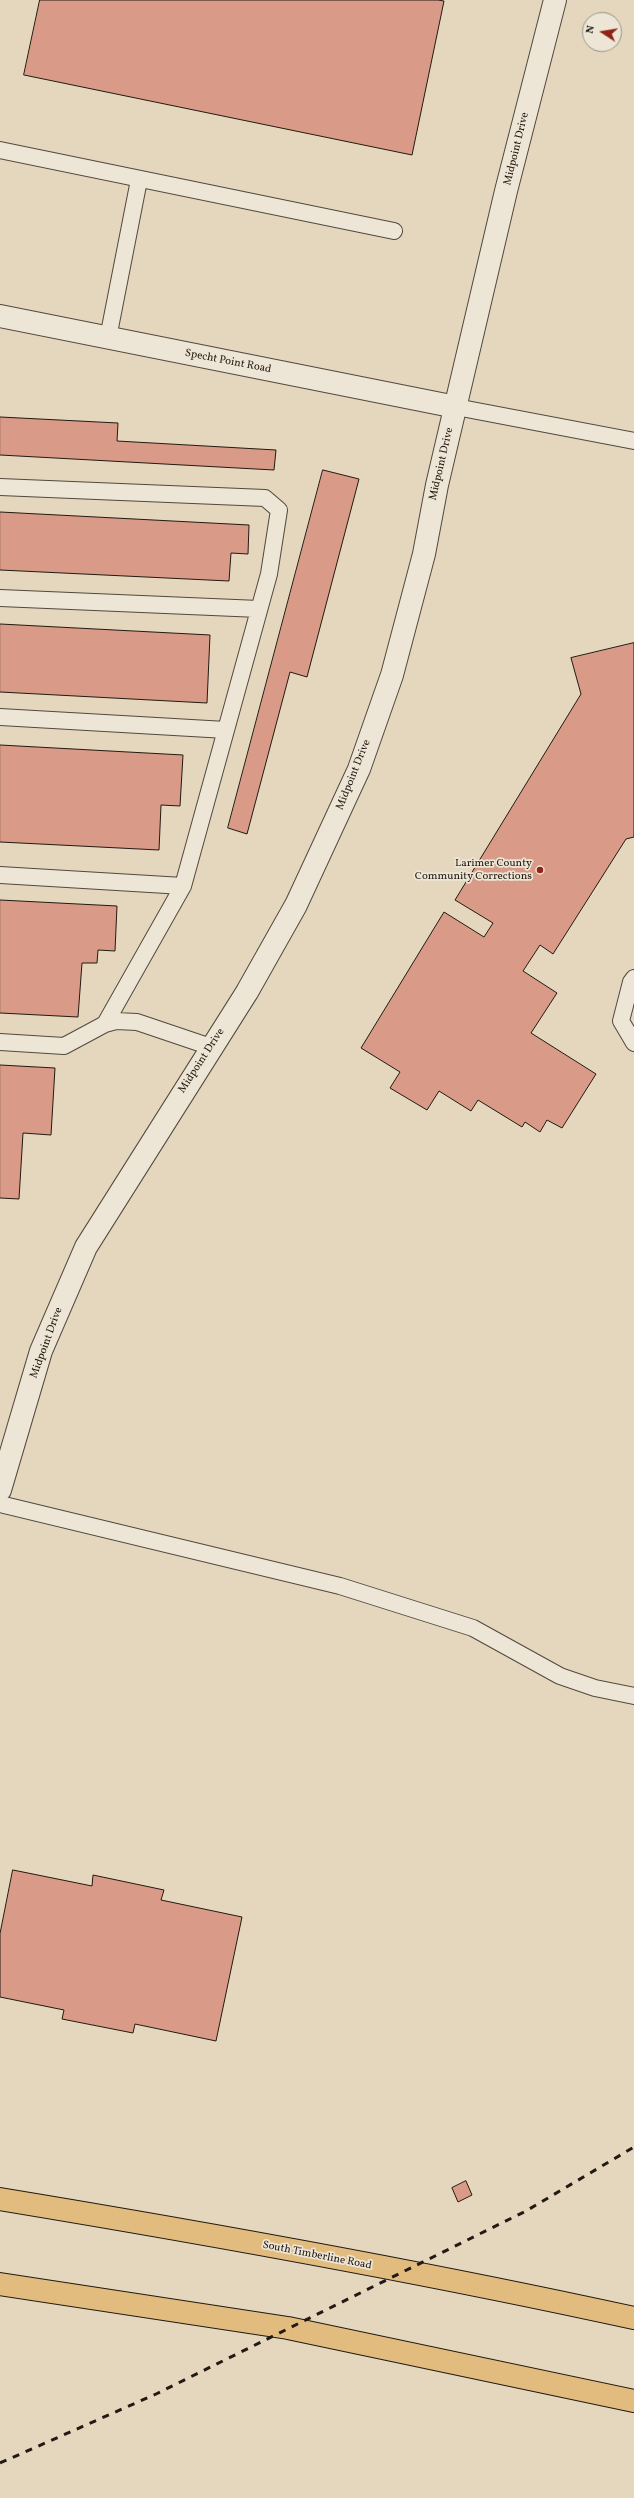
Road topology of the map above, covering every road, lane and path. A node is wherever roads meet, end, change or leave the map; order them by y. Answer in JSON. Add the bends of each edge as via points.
{"nodes":[{"id":1,"x":555,"y":0,"type":"edge"},
{"id":2,"x":0,"y":150,"type":"edge"},
{"id":3,"x":140,"y":180,"type":"junction"},
{"id":4,"x":394,"y":231,"type":"dead end"},
{"id":5,"x":0,"y":316,"type":"edge"},
{"id":6,"x":108,"y":338,"type":"junction"},
{"id":7,"x":456,"y":407,"type":"junction"},
{"id":8,"x":634,"y":441,"type":"edge"},
{"id":9,"x":0,"y":487,"type":"edge"},
{"id":10,"x":0,"y":598,"type":"edge"},
{"id":11,"x":259,"y":610,"type":"junction"},
{"id":12,"x":0,"y":717,"type":"edge"},
{"id":13,"x":226,"y":730,"type":"junction"},
{"id":14,"x":0,"y":875,"type":"edge"},
{"id":15,"x":183,"y":886,"type":"junction"},
{"id":16,"x":634,"y":978,"type":"edge"},
{"id":17,"x":105,"y":1024,"type":"junction"},
{"id":18,"x":0,"y":1042,"type":"edge"},
{"id":19,"x":634,"y":1043,"type":"edge"},
{"id":20,"x":211,"y":1047,"type":"junction"},
{"id":21,"x":0,"y":1490,"type":"edge"},
{"id":22,"x":0,"y":1504,"type":"edge"},
{"id":23,"x":634,"y":1696,"type":"edge"},
{"id":24,"x":0,"y":2199,"type":"edge"},
{"id":25,"x":0,"y":2284,"type":"edge"},
{"id":26,"x":634,"y":2318,"type":"edge"},
{"id":27,"x":634,"y":2401,"type":"edge"}],
"edges":[{"from":1,"to":7,"type":"street","name":"Midpoint Drive","via":[[506,191]]},
{"from":2,"to":3,"type":"lane"},
{"from":3,"to":4,"type":"lane"},
{"from":3,"to":6,"type":"lane"},
{"from":5,"to":6,"type":"street","name":"Specht Point Road"},
{"from":6,"to":7,"type":"street","name":"Specht Point Road"},
{"from":7,"to":8,"type":"lane"},
{"from":7,"to":20,"type":"street","name":"Midpoint Drive","via":[[424,554],[392,675],[359,769],[296,905],[247,992]]},
{"from":9,"to":11,"type":"lane","via":[[265,498],[279,510],[269,574]]},
{"from":10,"to":11,"type":"lane"},
{"from":11,"to":13,"type":"lane"},
{"from":12,"to":13,"type":"lane"},
{"from":13,"to":15,"type":"lane"},
{"from":14,"to":15,"type":"lane"},
{"from":15,"to":17,"type":"lane"},
{"from":16,"to":19,"type":"lane","via":[[621,1021]]},
{"from":17,"to":18,"type":"lane","via":[[64,1046]]},
{"from":17,"to":20,"type":"lane","via":[[116,1021],[138,1022]]},
{"from":20,"to":21,"type":"street","name":"Midpoint Drive","via":[[86,1246],[41,1352]]},
{"from":22,"to":23,"type":"lane","via":[[340,1586],[473,1628],[560,1676],[595,1688]]},
{"from":24,"to":26,"type":"main road","name":"South Timberline Road","via":[[129,2220]]},
{"from":25,"to":27,"type":"main road","via":[[288,2328]]}]}
